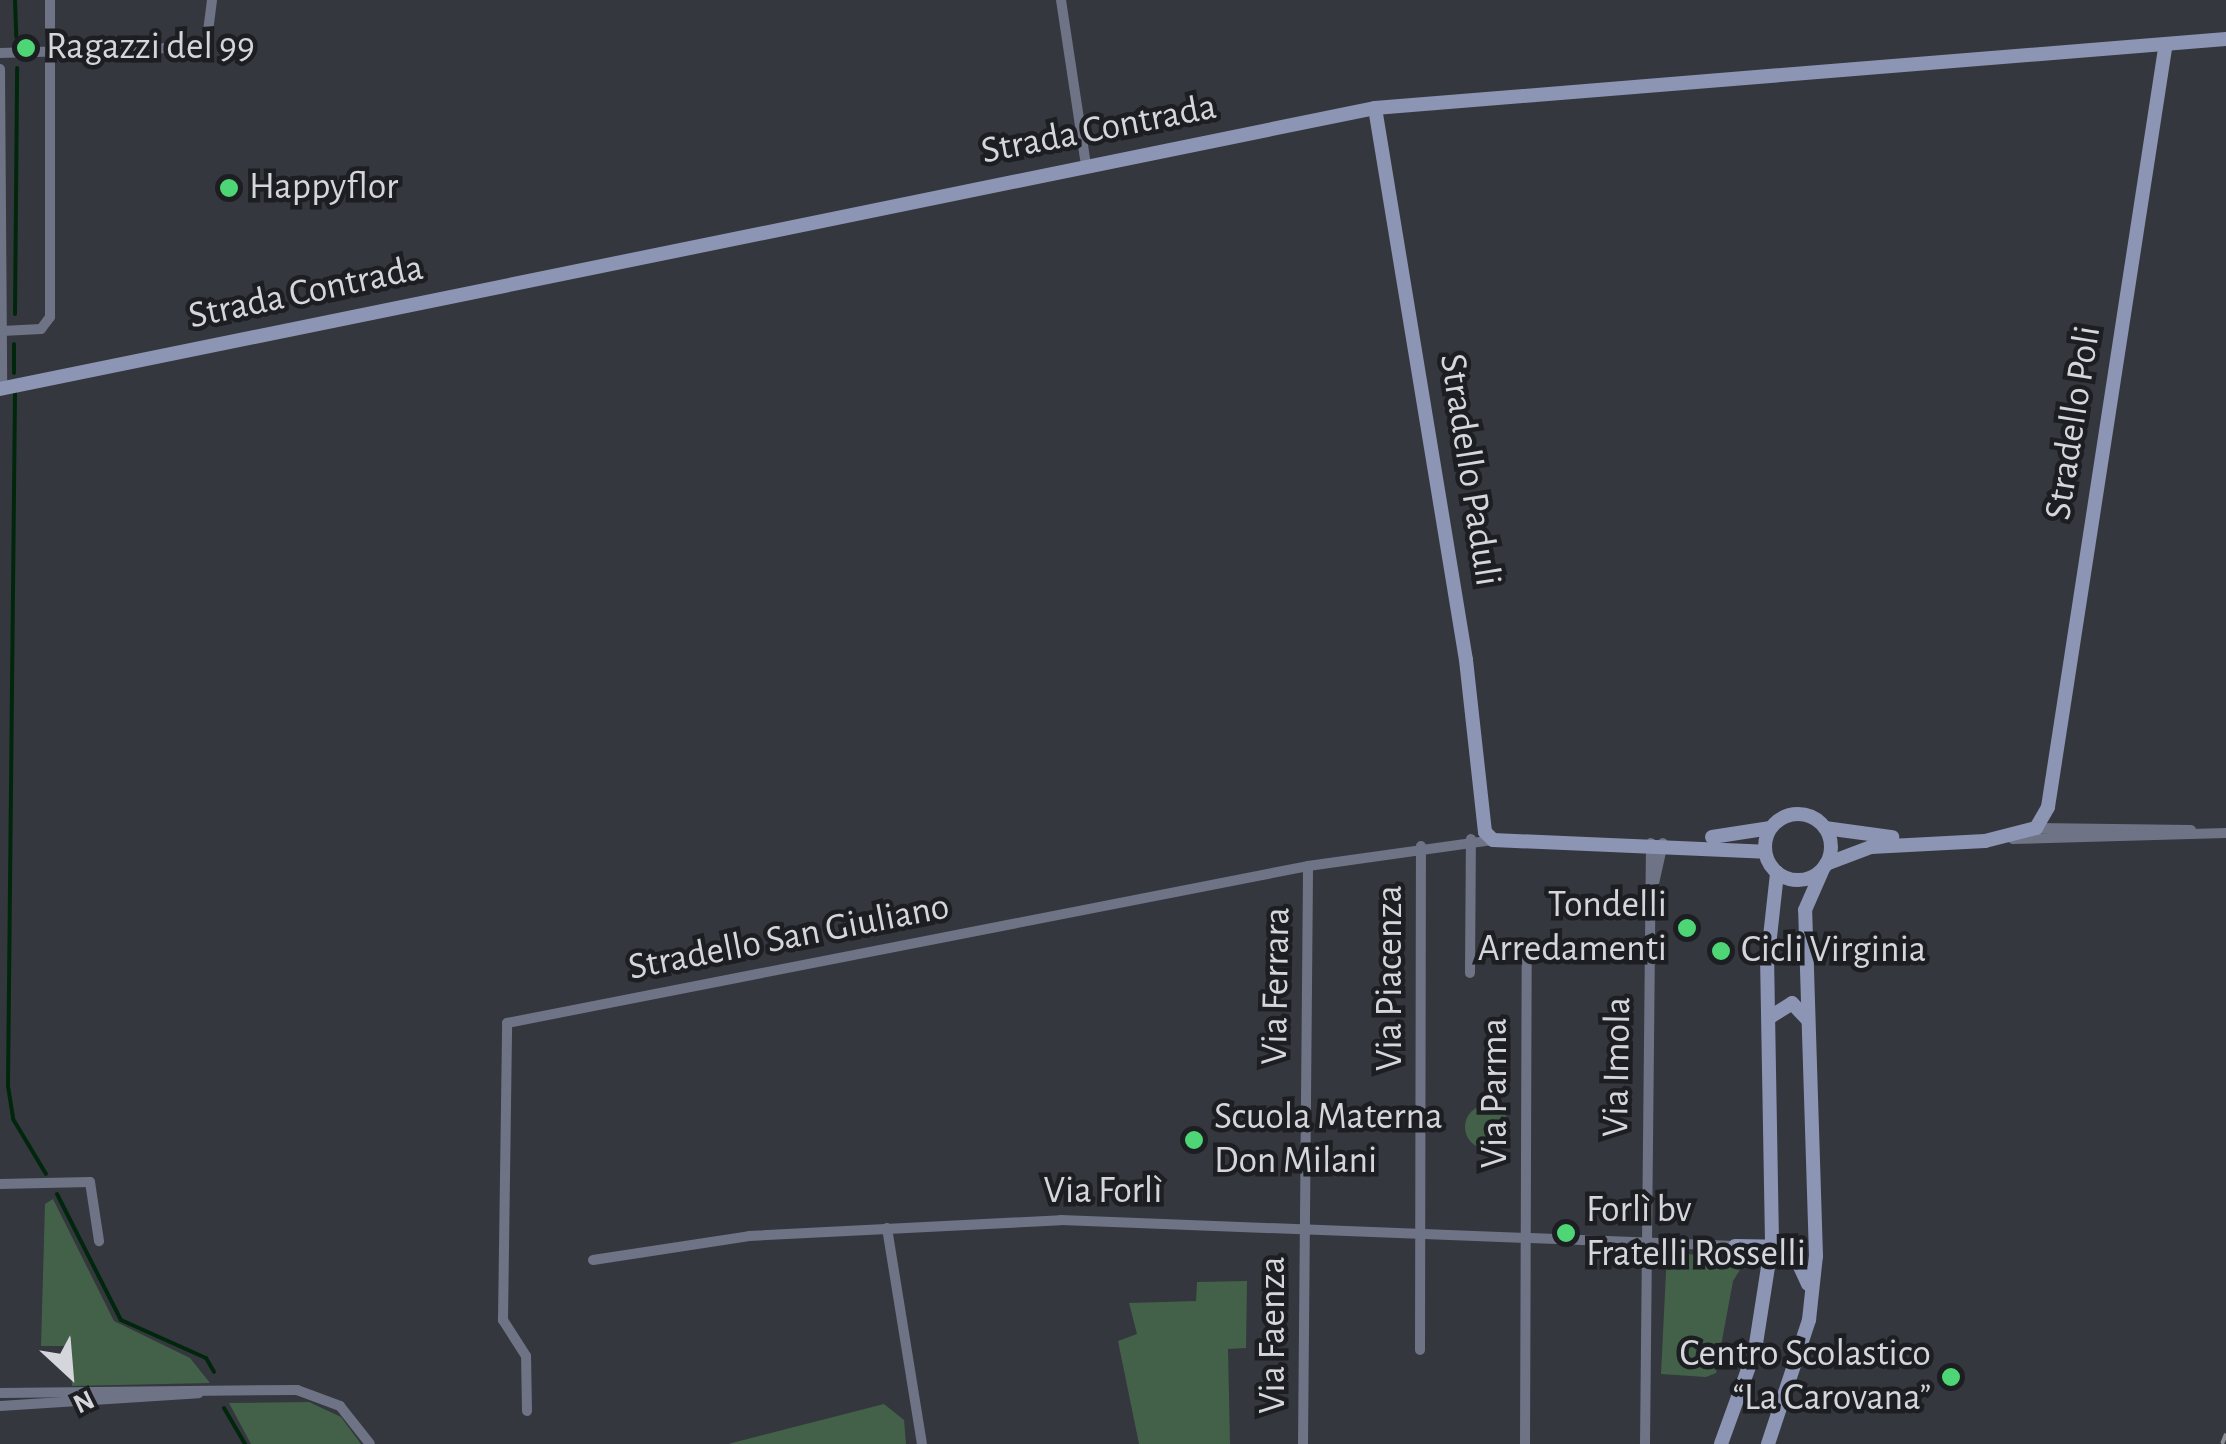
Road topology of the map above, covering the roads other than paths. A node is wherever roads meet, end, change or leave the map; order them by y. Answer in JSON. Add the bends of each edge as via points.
{"nodes":[{"id":1,"x":50,"y":0,"type":"edge"},
{"id":2,"x":212,"y":0,"type":"edge"},
{"id":3,"x":1062,"y":0,"type":"edge"},
{"id":4,"x":2226,"y":39,"type":"edge"},
{"id":5,"x":2165,"y":49,"type":"junction"},
{"id":6,"x":50,"y":52,"type":"junction"},
{"id":7,"x":0,"y":53,"type":"edge"},
{"id":8,"x":0,"y":69,"type":"edge"},
{"id":9,"x":1375,"y":108,"type":"junction"},
{"id":10,"x":0,"y":162,"type":"edge"},
{"id":11,"x":1086,"y":166,"type":"junction"},
{"id":12,"x":1,"y":323,"type":"edge"},
{"id":13,"x":1,"y":389,"type":"edge"},
{"id":14,"x":2048,"y":806,"type":"junction"},
{"id":15,"x":2091,"y":825,"type":"junction"},
{"id":16,"x":2068,"y":826,"type":"junction"},
{"id":17,"x":1770,"y":828,"type":"junction"},
{"id":18,"x":1824,"y":828,"type":"junction"},
{"id":19,"x":2036,"y":828,"type":"junction"},
{"id":20,"x":2196,"y":833,"type":"junction"},
{"id":21,"x":2226,"y":833,"type":"edge"},
{"id":22,"x":2130,"y":835,"type":"junction"},
{"id":23,"x":1471,"y":839,"type":"junction"},
{"id":24,"x":1493,"y":840,"type":"junction"},
{"id":25,"x":1984,"y":841,"type":"junction"},
{"id":26,"x":1679,"y":842,"type":"junction"},
{"id":27,"x":1657,"y":843,"type":"junction"},
{"id":28,"x":1421,"y":846,"type":"junction"},
{"id":29,"x":1765,"y":852,"type":"junction"},
{"id":30,"x":1308,"y":866,"type":"junction"},
{"id":31,"x":1824,"y":866,"type":"junction"},
{"id":32,"x":1777,"y":872,"type":"junction"},
{"id":33,"x":1527,"y":948,"type":"dead end"},
{"id":34,"x":1470,"y":973,"type":"dead end"},
{"id":35,"x":1770,"y":1016,"type":"junction"},
{"id":36,"x":1815,"y":1050,"type":"junction"},
{"id":37,"x":1771,"y":1153,"type":"junction"},
{"id":38,"x":0,"y":1184,"type":"edge"},
{"id":39,"x":1304,"y":1226,"type":"junction"},
{"id":40,"x":886,"y":1228,"type":"junction"},
{"id":41,"x":1421,"y":1233,"type":"junction"},
{"id":42,"x":1526,"y":1239,"type":"junction"},
{"id":43,"x":99,"y":1241,"type":"dead end"},
{"id":44,"x":1751,"y":1242,"type":"junction"},
{"id":45,"x":1772,"y":1242,"type":"junction"},
{"id":46,"x":1646,"y":1246,"type":"junction"},
{"id":47,"x":1735,"y":1246,"type":"junction"},
{"id":48,"x":593,"y":1260,"type":"dead end"},
{"id":49,"x":1768,"y":1273,"type":"junction"},
{"id":50,"x":1809,"y":1320,"type":"junction"},
{"id":51,"x":1420,"y":1350,"type":"dead end"},
{"id":52,"x":210,"y":1391,"type":"junction"},
{"id":53,"x":0,"y":1393,"type":"edge"},
{"id":54,"x":0,"y":1406,"type":"edge"},
{"id":55,"x":1737,"y":1407,"type":"junction"},
{"id":56,"x":527,"y":1411,"type":"dead end"},
{"id":57,"x":370,"y":1444,"type":"edge"},
{"id":58,"x":922,"y":1444,"type":"edge"},
{"id":59,"x":1304,"y":1444,"type":"edge"},
{"id":60,"x":1524,"y":1444,"type":"edge"},
{"id":61,"x":1645,"y":1444,"type":"edge"},
{"id":62,"x":1721,"y":1444,"type":"edge"},
{"id":63,"x":1732,"y":1444,"type":"edge"},
{"id":64,"x":1768,"y":1444,"type":"edge"}],
"edges":[{"from":1,"to":6,"type":"street"},
{"from":2,"to":6,"type":"street","via":[[206,47]]},
{"from":3,"to":11,"type":"street"},
{"from":4,"to":5,"type":"street","name":"Strada Contrada"},
{"from":5,"to":9,"type":"street","name":"Strada Contrada"},
{"from":5,"to":14,"type":"street","name":"Stradello Poli"},
{"from":6,"to":7,"type":"street"},
{"from":6,"to":12,"type":"street","via":[[50,318],[41,329]]},
{"from":8,"to":10,"type":"street"},
{"from":9,"to":11,"type":"street","name":"Strada Contrada"},
{"from":9,"to":24,"type":"street","name":"Stradello Paduli","via":[[1466,660],[1482,823]]},
{"from":10,"to":12,"type":"street"},
{"from":11,"to":13,"type":"street","name":"Strada Contrada"},
{"from":12,"to":13,"type":"street"},
{"from":14,"to":16,"type":"street"},
{"from":14,"to":19,"type":"street","name":"Stradello Poli"},
{"from":15,"to":16,"type":"street"},
{"from":15,"to":20,"type":"street"},
{"from":15,"to":22,"type":"street"},
{"from":16,"to":19,"type":"street"},
{"from":17,"to":18,"type":"street","via":[[1794,814]]},
{"from":17,"to":26,"type":"street","name":"Stradello San Giuliano"},
{"from":17,"to":29,"type":"street"},
{"from":18,"to":19,"type":"street","via":[[1909,838]]},
{"from":18,"to":31,"type":"street"},
{"from":19,"to":25,"type":"street"},
{"from":20,"to":21,"type":"street"},
{"from":20,"to":22,"type":"street"},
{"from":22,"to":25,"type":"street"},
{"from":23,"to":24,"type":"street","name":"Stradello San Giuliano"},
{"from":23,"to":28,"type":"street","name":"Stradello San Giuliano"},
{"from":23,"to":34,"type":"street"},
{"from":24,"to":27,"type":"street","name":"Stradello San Giuliano"},
{"from":25,"to":31,"type":"street","via":[[1871,847]]},
{"from":26,"to":27,"type":"street","name":"Stradello San Giuliano"},
{"from":26,"to":29,"type":"street","name":"Stradello San Giuliano"},
{"from":27,"to":46,"type":"street","name":"Via Imola"},
{"from":28,"to":30,"type":"street","name":"Stradello San Giuliano"},
{"from":28,"to":41,"type":"street","name":"Via Piacenza"},
{"from":29,"to":32,"type":"street"},
{"from":30,"to":39,"type":"street","name":"Via Ferrara"},
{"from":30,"to":56,"type":"street","name":"Stradello San Giuliano","via":[[507,1023],[503,1320],[526,1356]]},
{"from":31,"to":32,"type":"street","via":[[1800,880]]},
{"from":31,"to":36,"type":"street","via":[[1805,910]]},
{"from":32,"to":35,"type":"street"},
{"from":33,"to":42,"type":"street","name":"Via Parma"},
{"from":35,"to":36,"type":"street","via":[[1800,1004]]},
{"from":35,"to":37,"type":"street"},
{"from":36,"to":50,"type":"street"},
{"from":37,"to":44,"type":"street","via":[[1765,1222]]},
{"from":37,"to":45,"type":"street"},
{"from":38,"to":43,"type":"street","via":[[96,1185]]},
{"from":39,"to":40,"type":"street","name":"Via Forlì"},
{"from":39,"to":41,"type":"street","name":"Via Forlì"},
{"from":39,"to":59,"type":"street","name":"Via Faenza"},
{"from":40,"to":48,"type":"street","name":"Via Forlì","via":[[624,1249]]},
{"from":40,"to":58,"type":"street"},
{"from":41,"to":42,"type":"street","name":"Via Forlì"},
{"from":41,"to":51,"type":"street","name":"Via Piacenza"},
{"from":42,"to":46,"type":"street","name":"Via Forlì"},
{"from":42,"to":60,"type":"street","name":"Via Parma"},
{"from":44,"to":45,"type":"street"},
{"from":44,"to":47,"type":"street"},
{"from":45,"to":49,"type":"street"},
{"from":45,"to":50,"type":"street","via":[[1801,1256]]},
{"from":46,"to":47,"type":"street","name":"Via Forlì"},
{"from":46,"to":61,"type":"street","name":"Via Imola"},
{"from":47,"to":49,"type":"street","via":[[1757,1254]]},
{"from":49,"to":55,"type":"street"},
{"from":50,"to":64,"type":"street"},
{"from":52,"to":53,"type":"street"},
{"from":52,"to":54,"type":"street"},
{"from":52,"to":57,"type":"street","via":[[325,1397]]},
{"from":55,"to":62,"type":"street"},
{"from":55,"to":63,"type":"street"}]}
